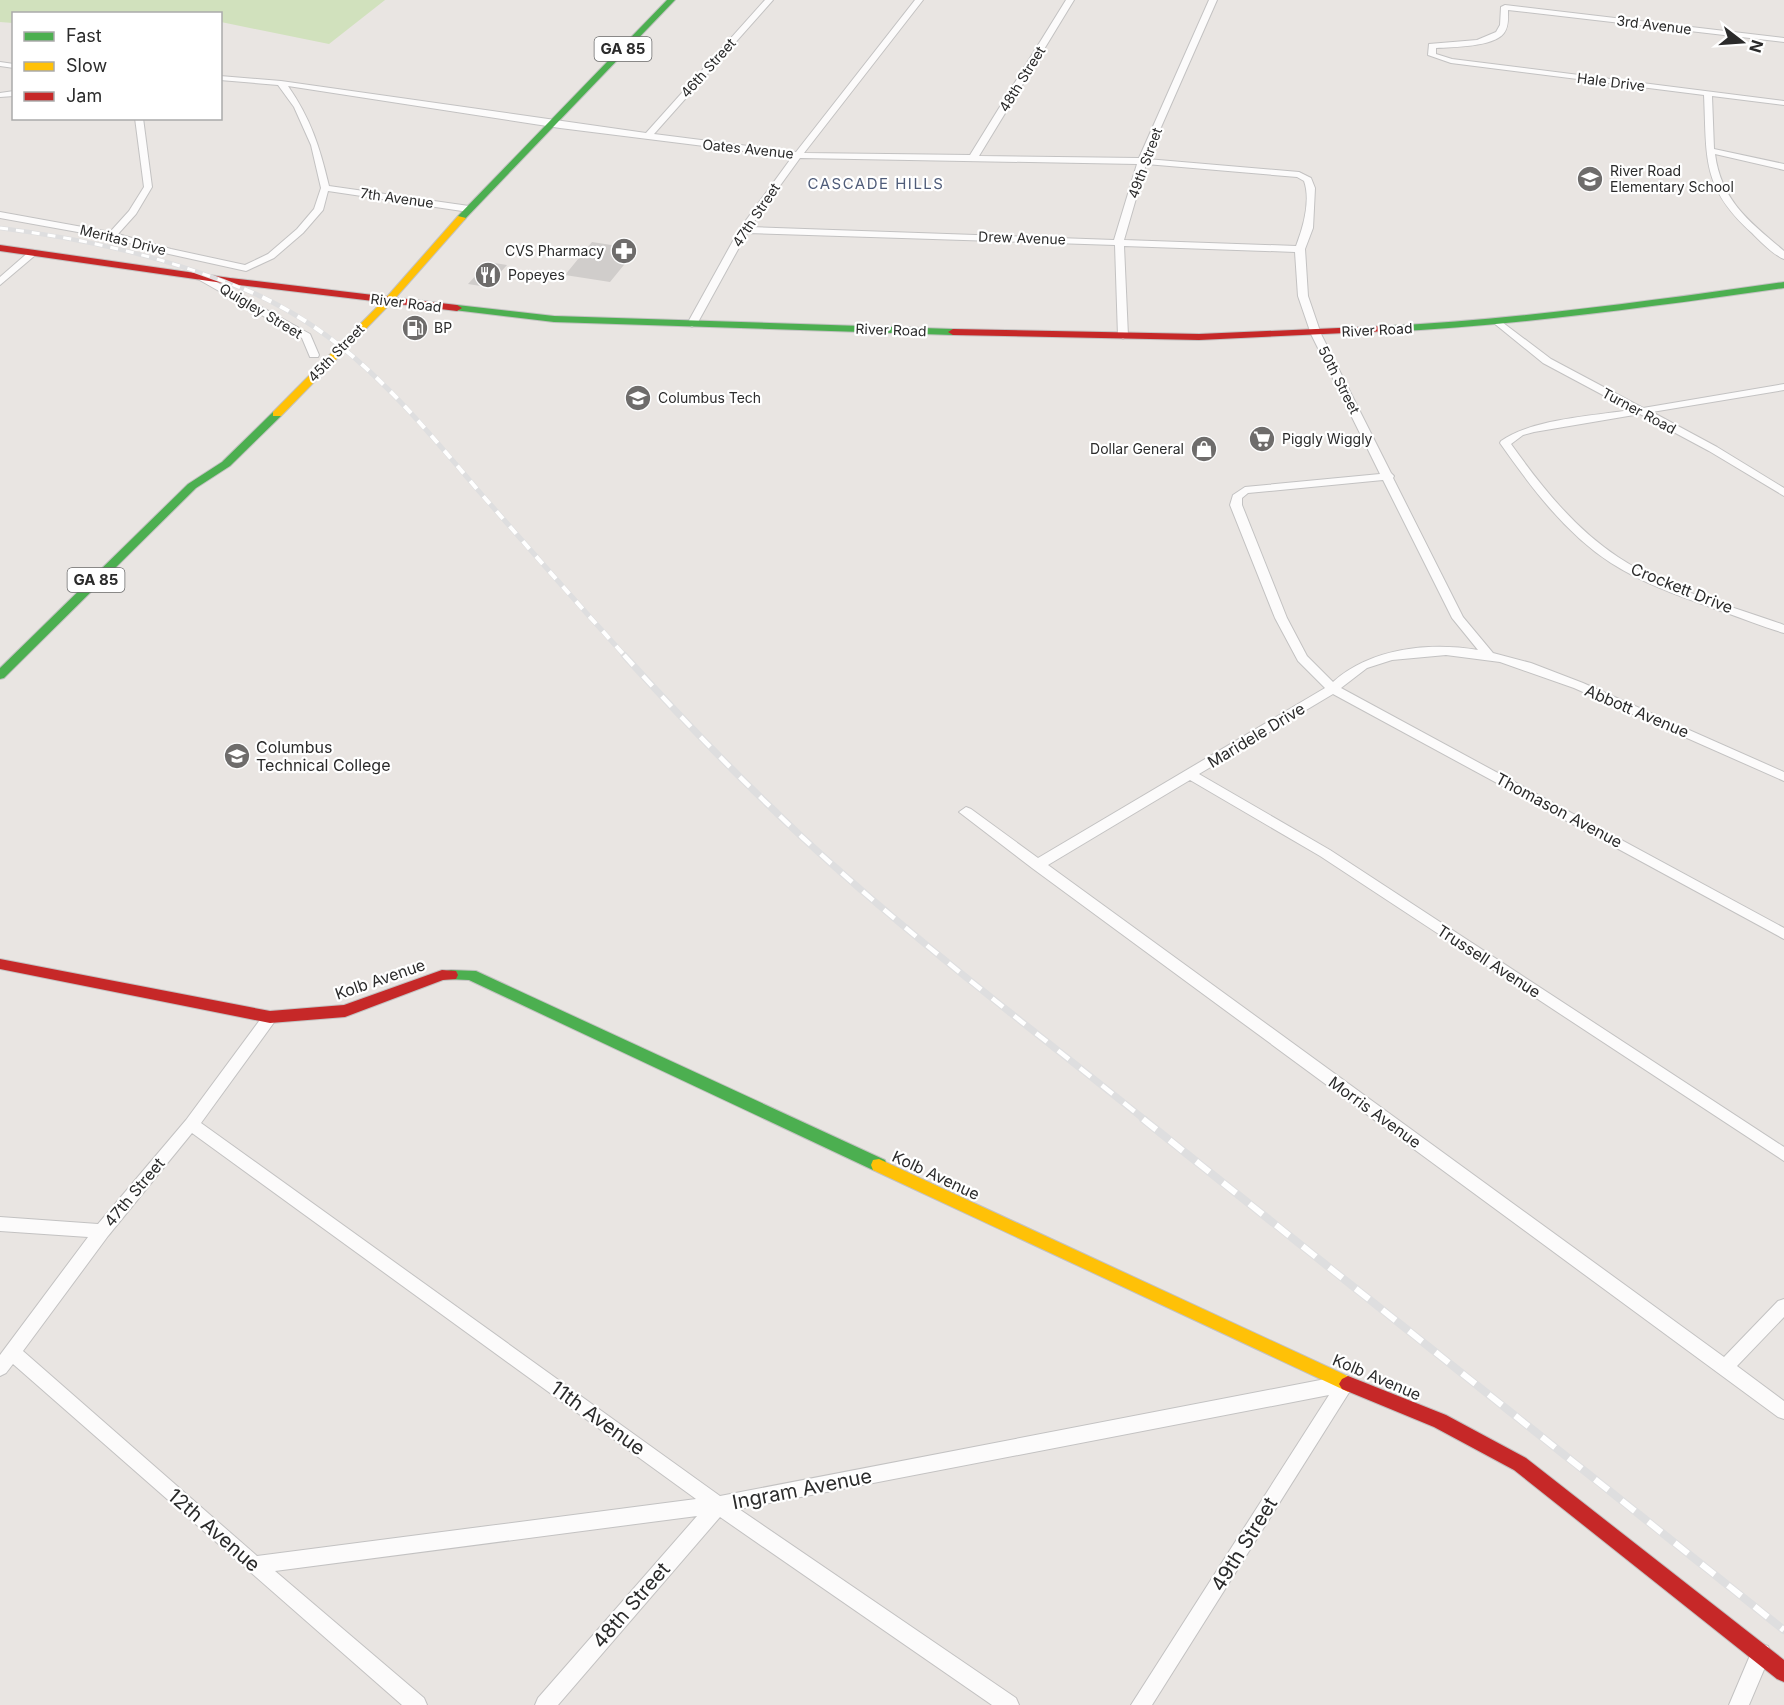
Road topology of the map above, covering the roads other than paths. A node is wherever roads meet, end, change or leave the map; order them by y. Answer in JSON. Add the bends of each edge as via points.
{"nodes":[{"id":1,"x":670,"y":0,"type":"edge"},
{"id":2,"x":769,"y":0,"type":"edge"},
{"id":3,"x":919,"y":0,"type":"edge"},
{"id":4,"x":1070,"y":0,"type":"edge"},
{"id":5,"x":1214,"y":0,"type":"edge"},
{"id":6,"x":1784,"y":40,"type":"edge"},
{"id":7,"x":1438,"y":57,"type":"joint"},
{"id":8,"x":222,"y":78,"type":"edge"},
{"id":9,"x":281,"y":83,"type":"junction"},
{"id":10,"x":1708,"y":94,"type":"junction"},
{"id":11,"x":1784,"y":103,"type":"edge"},
{"id":12,"x":139,"y":120,"type":"edge"},
{"id":13,"x":551,"y":124,"type":"junction"},
{"id":14,"x":647,"y":137,"type":"junction"},
{"id":15,"x":1712,"y":151,"type":"junction"},
{"id":16,"x":798,"y":155,"type":"junction"},
{"id":17,"x":973,"y":158,"type":"junction"},
{"id":18,"x":1142,"y":161,"type":"junction"},
{"id":19,"x":1784,"y":166,"type":"edge"},
{"id":20,"x":1280,"y":173,"type":"joint"},
{"id":21,"x":326,"y":188,"type":"junction"},
{"id":22,"x":470,"y":209,"type":"junction"},
{"id":23,"x":0,"y":215,"type":"edge"},
{"id":24,"x":744,"y":230,"type":"junction"},
{"id":25,"x":112,"y":235,"type":"junction"},
{"id":26,"x":1119,"y":240,"type":"junction"},
{"id":27,"x":0,"y":248,"type":"edge"},
{"id":28,"x":1300,"y":249,"type":"junction"},
{"id":29,"x":34,"y":252,"type":"junction"},
{"id":30,"x":1784,"y":256,"type":"edge"},
{"id":31,"x":199,"y":276,"type":"junction"},
{"id":32,"x":0,"y":282,"type":"edge"},
{"id":33,"x":1784,"y":285,"type":"edge"},
{"id":34,"x":372,"y":298,"type":"junction"},
{"id":35,"x":388,"y":301,"type":"junction"},
{"id":36,"x":348,"y":322,"type":"dead end"},
{"id":37,"x":1498,"y":322,"type":"junction"},
{"id":38,"x":692,"y":324,"type":"junction"},
{"id":39,"x":1316,"y":334,"type":"junction"},
{"id":40,"x":1123,"y":336,"type":"junction"},
{"id":41,"x":326,"y":343,"type":"dead end"},
{"id":42,"x":310,"y":358,"type":"joint"},
{"id":43,"x":1784,"y":387,"type":"edge"},
{"id":44,"x":1638,"y":411,"type":"junction"},
{"id":45,"x":216,"y":453,"type":"dead end"},
{"id":46,"x":1389,"y":476,"type":"junction"},
{"id":47,"x":192,"y":486,"type":"junction"},
{"id":48,"x":1784,"y":493,"type":"edge"},
{"id":49,"x":1784,"y":629,"type":"edge"},
{"id":50,"x":1487,"y":654,"type":"junction"},
{"id":51,"x":0,"y":675,"type":"edge"},
{"id":52,"x":1334,"y":689,"type":"junction"},
{"id":53,"x":1189,"y":774,"type":"junction"},
{"id":54,"x":1784,"y":777,"type":"edge"},
{"id":55,"x":966,"y":812,"type":"dead end"},
{"id":56,"x":1037,"y":865,"type":"junction"},
{"id":57,"x":1784,"y":934,"type":"edge"},
{"id":58,"x":0,"y":964,"type":"edge"},
{"id":59,"x":270,"y":1017,"type":"junction"},
{"id":60,"x":191,"y":1124,"type":"junction"},
{"id":61,"x":1784,"y":1155,"type":"edge"},
{"id":62,"x":0,"y":1224,"type":"edge"},
{"id":63,"x":102,"y":1231,"type":"junction"},
{"id":64,"x":1784,"y":1306,"type":"edge"},
{"id":65,"x":13,"y":1353,"type":"junction"},
{"id":66,"x":1725,"y":1367,"type":"junction"},
{"id":67,"x":0,"y":1368,"type":"edge"},
{"id":68,"x":1346,"y":1383,"type":"junction"},
{"id":69,"x":1784,"y":1411,"type":"edge"},
{"id":70,"x":718,"y":1505,"type":"junction"},
{"id":71,"x":254,"y":1565,"type":"junction"},
{"id":72,"x":1761,"y":1653,"type":"junction"},
{"id":73,"x":1784,"y":1672,"type":"edge"},
{"id":74,"x":417,"y":1705,"type":"edge"},
{"id":75,"x":545,"y":1705,"type":"edge"},
{"id":76,"x":1009,"y":1705,"type":"edge"},
{"id":77,"x":1141,"y":1705,"type":"edge"},
{"id":78,"x":1739,"y":1705,"type":"edge"}],
"edges":[{"from":1,"to":13,"type":"main road","name":"45th Street","number":"GA 85"},
{"from":2,"to":14,"type":"street","name":"46th Street"},
{"from":3,"to":16,"type":"street","name":"47th Street"},
{"from":4,"to":17,"type":"street","name":"48th Street"},
{"from":5,"to":18,"type":"street","name":"49th Street"},
{"from":6,"to":7,"type":"street","name":"3rd Avenue","via":[[1505,7],[1505,21],[1499,34],[1490,40],[1432,46],[1432,56]]},
{"from":7,"to":10,"type":"street","name":"Hale Drive"},
{"from":8,"to":9,"type":"street","name":"Oates Avenue"},
{"from":9,"to":13,"type":"street","name":"Oates Avenue"},
{"from":9,"to":21,"type":"street","via":[[298,106],[315,145]]},
{"from":10,"to":11,"type":"street","name":"Hale Drive"},
{"from":10,"to":15,"type":"street"},
{"from":12,"to":25,"type":"street","via":[[148,187]]},
{"from":13,"to":14,"type":"street","name":"Oates Avenue"},
{"from":13,"to":22,"type":"main road","name":"45th Street","number":"GA 85"},
{"from":14,"to":16,"type":"street","name":"Oates Avenue"},
{"from":15,"to":19,"type":"street"},
{"from":15,"to":30,"type":"street","via":[[1720,188],[1736,213]]},
{"from":16,"to":17,"type":"street","name":"Oates Avenue"},
{"from":16,"to":24,"type":"street","name":"47th Street"},
{"from":17,"to":18,"type":"street","name":"Oates Avenue"},
{"from":18,"to":20,"type":"street","name":"Oates Avenue"},
{"from":18,"to":26,"type":"street","name":"49th Street"},
{"from":20,"to":28,"type":"street","name":"50th Street","via":[[1299,175],[1308,180],[1311,188],[1308,228]]},
{"from":21,"to":22,"type":"street","name":"7th Avenue"},
{"from":21,"to":25,"type":"street","name":"Meritas Drive","via":[[318,210],[300,231],[271,256],[246,268]]},
{"from":22,"to":34,"type":"main road","name":"45th Street","number":"GA 85"},
{"from":22,"to":35,"type":"main road","name":"45th Street","number":"GA 85"},
{"from":23,"to":25,"type":"street","name":"Meritas Drive"},
{"from":24,"to":26,"type":"street","name":"Drew Avenue"},
{"from":24,"to":38,"type":"street","name":"47th Street"},
{"from":26,"to":28,"type":"street","name":"Drew Avenue"},
{"from":26,"to":40,"type":"street","name":"49th Street"},
{"from":27,"to":29,"type":"main road","name":"River Road"},
{"from":28,"to":39,"type":"street","name":"50th Street","via":[[1303,296]]},
{"from":29,"to":31,"type":"main road","name":"River Road"},
{"from":29,"to":32,"type":"street"},
{"from":31,"to":34,"type":"main road","name":"River Road"},
{"from":31,"to":42,"type":"street","name":"Quigley Street","via":[[306,336]]},
{"from":33,"to":37,"type":"main road","name":"River Road"},
{"from":34,"to":35,"type":"main road","name":"River Road"},
{"from":34,"to":36,"type":"main road","name":"45th Street","number":"GA 85"},
{"from":35,"to":38,"type":"main road","name":"River Road","via":[[554,319]]},
{"from":35,"to":47,"type":"main road","name":"45th Street","number":"GA 85","via":[[226,464]]},
{"from":37,"to":39,"type":"main road","name":"River Road"},
{"from":37,"to":44,"type":"street","name":"Turner Road","via":[[1547,362]]},
{"from":38,"to":40,"type":"main road","name":"River Road"},
{"from":39,"to":40,"type":"main road","name":"River Road"},
{"from":39,"to":46,"type":"street","name":"50th Street"},
{"from":41,"to":42,"type":"main road","name":"45th Street"},
{"from":43,"to":44,"type":"street"},
{"from":44,"to":48,"type":"street","name":"Turner Road"},
{"from":44,"to":49,"type":"street","name":"Crockett Drive","via":[[1519,433],[1505,443],[1536,488],[1615,560],[1670,587]]},
{"from":45,"to":47,"type":"main road","name":"45th Street","number":"GA 85"},
{"from":46,"to":50,"type":"street","name":"50th Street","via":[[1458,618]]},
{"from":46,"to":52,"type":"street","via":[[1245,490],[1237,497],[1236,505],[1281,618],[1302,658]]},
{"from":47,"to":51,"type":"main road","name":"45th Street","number":"GA 85"},
{"from":50,"to":52,"type":"street","name":"Maridele Drive","via":[[1449,650],[1378,657],[1352,670]]},
{"from":50,"to":54,"type":"street","name":"Abbott Avenue","via":[[1577,685]]},
{"from":52,"to":53,"type":"street","name":"Maridele Drive"},
{"from":52,"to":57,"type":"street","name":"Thomason Avenue"},
{"from":53,"to":56,"type":"street","name":"Maridele Drive"},
{"from":53,"to":61,"type":"street","name":"Trussell Avenue","via":[[1325,853]]},
{"from":55,"to":56,"type":"street","name":"Morris Avenue"},
{"from":56,"to":66,"type":"street","name":"Morris Avenue"},
{"from":58,"to":59,"type":"main road","name":"Kolb Avenue"},
{"from":59,"to":60,"type":"street","name":"47th Street"},
{"from":59,"to":68,"type":"main road","name":"Kolb Avenue","via":[[345,1011],[442,975],[471,975]]},
{"from":60,"to":63,"type":"street","name":"47th Street"},
{"from":60,"to":70,"type":"street","name":"11th Avenue"},
{"from":62,"to":63,"type":"street"},
{"from":63,"to":65,"type":"street","name":"47th Street"},
{"from":64,"to":66,"type":"street"},
{"from":65,"to":67,"type":"street","name":"47th Street"},
{"from":65,"to":71,"type":"street","name":"12th Avenue"},
{"from":66,"to":69,"type":"street","name":"Morris Avenue"},
{"from":68,"to":70,"type":"street","name":"Ingram Avenue"},
{"from":68,"to":72,"type":"main road","name":"Kolb Avenue","via":[[1440,1421],[1520,1464]]},
{"from":68,"to":77,"type":"street","name":"49th Street"},
{"from":70,"to":71,"type":"street","name":"Ingram Avenue"},
{"from":70,"to":75,"type":"street","name":"48th Street"},
{"from":70,"to":76,"type":"street","name":"11th Avenue"},
{"from":71,"to":74,"type":"street","name":"12th Avenue"},
{"from":72,"to":73,"type":"main road","name":"Kolb Avenue"},
{"from":72,"to":78,"type":"street"}]}
